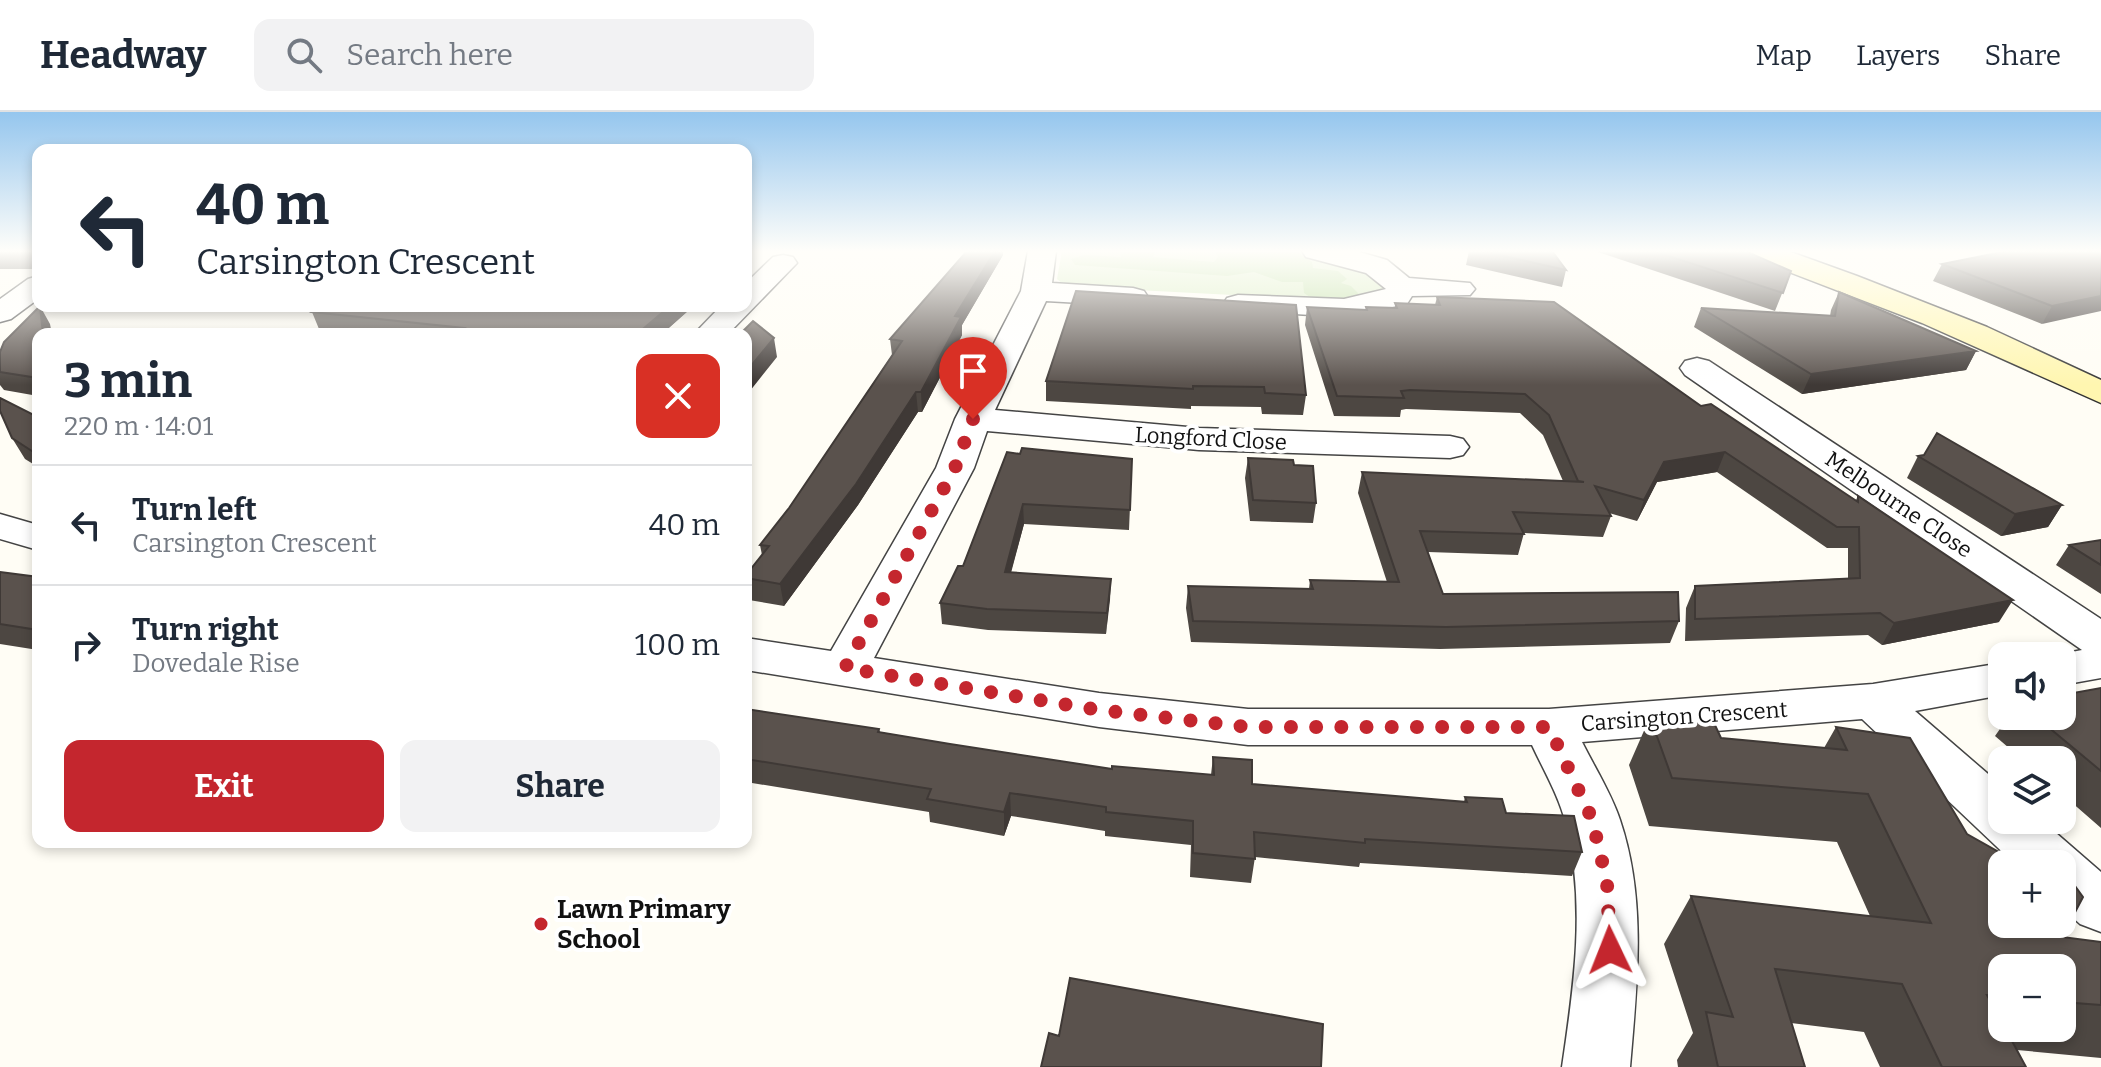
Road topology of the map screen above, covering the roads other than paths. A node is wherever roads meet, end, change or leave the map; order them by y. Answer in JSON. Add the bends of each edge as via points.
{"nodes":[{"id":1,"x":24,"y":296,"type":"edge"},
{"id":2,"x":1034,"y":296,"type":"edge"},
{"id":3,"x":1112,"y":296,"type":"edge"},
{"id":4,"x":1397,"y":296,"type":"edge"},
{"id":5,"x":1881,"y":296,"type":"edge"},
{"id":6,"x":1169,"y":299,"type":"edge"},
{"id":7,"x":1213,"y":302,"type":"edge"},
{"id":8,"x":732,"y":312,"type":"edge"},
{"id":9,"x":0,"y":313,"type":"edge"},
{"id":10,"x":716,"y":328,"type":"edge"},
{"id":11,"x":1697,"y":368,"type":"dead end"},
{"id":12,"x":2101,"y":393,"type":"edge"},
{"id":13,"x":973,"y":419,"type":"junction"},
{"id":14,"x":1450,"y":447,"type":"dead end"},
{"id":15,"x":0,"y":526,"type":"edge"},
{"id":16,"x":32,"y":536,"type":"edge"},
{"id":17,"x":2101,"y":641,"type":"edge"},
{"id":18,"x":752,"y":655,"type":"edge"},
{"id":19,"x":2101,"y":662,"type":"edge"},
{"id":20,"x":2076,"y":666,"type":"edge"},
{"id":21,"x":845,"y":668,"type":"junction"},
{"id":22,"x":1988,"y":681,"type":"edge"},
{"id":23,"x":1873,"y":701,"type":"junction"},
{"id":24,"x":1549,"y":727,"type":"junction"},
{"id":25,"x":1988,"y":805,"type":"edge"},
{"id":26,"x":2020,"y":834,"type":"edge"},
{"id":27,"x":2037,"y":850,"type":"edge"},
{"id":28,"x":2076,"y":885,"type":"edge"},
{"id":29,"x":2101,"y":907,"type":"edge"},
{"id":30,"x":1596,"y":1067,"type":"edge"}],
"edges":[{"from":1,"to":9,"type":"street"},
{"from":2,"to":13,"type":"street"},
{"from":3,"to":6,"type":"street"},
{"from":4,"to":7,"type":"street","via":[[1344,308]]},
{"from":5,"to":12,"type":"street"},
{"from":8,"to":10,"type":"street"},
{"from":11,"to":17,"type":"street","name":"Melbourne Close"},
{"from":13,"to":14,"type":"street","name":"Longford Close","via":[[1199,439]]},
{"from":13,"to":21,"type":"street","via":[[955,468]]},
{"from":15,"to":16,"type":"street"},
{"from":18,"to":21,"type":"street","name":"Carsington Crescent"},
{"from":19,"to":20,"type":"street"},
{"from":21,"to":24,"type":"street","name":"Carsington Crescent","via":[[1099,710],[1248,727]]},
{"from":22,"to":23,"type":"street","name":"Carsington Crescent"},
{"from":23,"to":24,"type":"street","name":"Carsington Crescent"},
{"from":23,"to":25,"type":"street"},
{"from":24,"to":30,"type":"street","via":[[1592,819],[1607,882],[1610,950]]},
{"from":26,"to":27,"type":"street"},
{"from":28,"to":29,"type":"street"}]}
